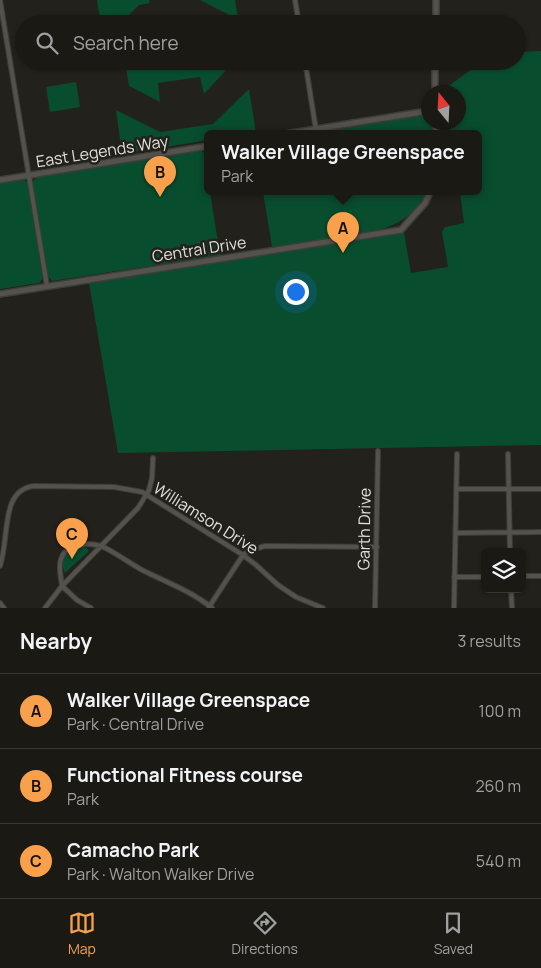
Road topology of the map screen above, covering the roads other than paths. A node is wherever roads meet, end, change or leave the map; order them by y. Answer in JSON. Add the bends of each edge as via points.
{"nodes":[{"id":1,"x":0,"y":0,"type":"edge"},
{"id":2,"x":295,"y":0,"type":"edge"},
{"id":3,"x":436,"y":0,"type":"edge"},
{"id":4,"x":297,"y":15,"type":"edge"},
{"id":5,"x":436,"y":15,"type":"edge"},
{"id":6,"x":306,"y":70,"type":"edge"},
{"id":7,"x":435,"y":70,"type":"edge"},
{"id":8,"x":435,"y":85,"type":"edge"},
{"id":9,"x":421,"y":112,"type":"edge"},
{"id":10,"x":316,"y":130,"type":"joint"},
{"id":11,"x":204,"y":147,"type":"edge"},
{"id":12,"x":29,"y":176,"type":"junction"},
{"id":13,"x":0,"y":180,"type":"edge"},
{"id":14,"x":429,"y":195,"type":"edge"},
{"id":15,"x":47,"y":286,"type":"junction"},
{"id":16,"x":0,"y":294,"type":"edge"},
{"id":17,"x":378,"y":451,"type":"dead end"},
{"id":18,"x":457,"y":454,"type":"dead end"},
{"id":19,"x":508,"y":454,"type":"dead end"},
{"id":20,"x":153,"y":458,"type":"dead end"},
{"id":21,"x":457,"y":489,"type":"junction"},
{"id":22,"x":508,"y":489,"type":"junction"},
{"id":23,"x":541,"y":489,"type":"edge"},
{"id":24,"x":12,"y":492,"type":"dead end"},
{"id":25,"x":147,"y":495,"type":"junction"},
{"id":26,"x":2,"y":516,"type":"dead end"},
{"id":27,"x":509,"y":532,"type":"junction"},
{"id":28,"x":541,"y":532,"type":"edge"},
{"id":29,"x":456,"y":533,"type":"junction"},
{"id":30,"x":101,"y":546,"type":"junction"},
{"id":31,"x":377,"y":547,"type":"junction"},
{"id":32,"x":510,"y":548,"type":"edge"},
{"id":33,"x":243,"y":555,"type":"junction"},
{"id":34,"x":0,"y":566,"type":"edge"},
{"id":35,"x":526,"y":576,"type":"edge"},
{"id":36,"x":541,"y":576,"type":"edge"},
{"id":37,"x":454,"y":577,"type":"junction"},
{"id":38,"x":481,"y":577,"type":"edge"},
{"id":39,"x":62,"y":586,"type":"junction"},
{"id":40,"x":511,"y":593,"type":"edge"},
{"id":41,"x":0,"y":603,"type":"edge"},
{"id":42,"x":210,"y":607,"type":"edge"},
{"id":43,"x":4,"y":608,"type":"edge"},
{"id":44,"x":45,"y":608,"type":"edge"},
{"id":45,"x":91,"y":608,"type":"edge"},
{"id":46,"x":323,"y":608,"type":"edge"},
{"id":47,"x":375,"y":608,"type":"edge"},
{"id":48,"x":454,"y":608,"type":"edge"},
{"id":49,"x":512,"y":608,"type":"edge"}],
"edges":[{"from":1,"to":12,"type":"street"},
{"from":2,"to":4,"type":"street"},
{"from":3,"to":5,"type":"street"},
{"from":6,"to":10,"type":"street"},
{"from":7,"to":8,"type":"street"},
{"from":9,"to":10,"type":"street"},
{"from":11,"to":12,"type":"street","name":"East Legends Way"},
{"from":12,"to":13,"type":"street","name":"East Legends Way"},
{"from":12,"to":15,"type":"street"},
{"from":14,"to":15,"type":"street","name":"Central Drive","via":[[401,230]]},
{"from":15,"to":16,"type":"street","name":"Central Drive"},
{"from":17,"to":31,"type":"street","name":"Garth Drive"},
{"from":18,"to":21,"type":"street"},
{"from":19,"to":22,"type":"street"},
{"from":20,"to":25,"type":"street"},
{"from":21,"to":22,"type":"street"},
{"from":21,"to":29,"type":"street"},
{"from":22,"to":23,"type":"street"},
{"from":22,"to":27,"type":"street"},
{"from":24,"to":25,"type":"street","name":"Williamson Drive","via":[[23,487],[114,487]]},
{"from":25,"to":30,"type":"street"},
{"from":25,"to":33,"type":"street","name":"Williamson Drive"},
{"from":26,"to":34,"type":"street"},
{"from":27,"to":28,"type":"street"},
{"from":27,"to":29,"type":"street"},
{"from":27,"to":32,"type":"street"},
{"from":29,"to":37,"type":"street"},
{"from":30,"to":39,"type":"street"},
{"from":30,"to":39,"type":"street","via":[[76,545],[66,550],[60,565]]},
{"from":30,"to":42,"type":"street"},
{"from":31,"to":33,"type":"street","via":[[271,546],[255,548]]},
{"from":31,"to":47,"type":"street","name":"Garth Drive"},
{"from":33,"to":42,"type":"street"},
{"from":33,"to":46,"type":"street","name":"Williamson Drive","via":[[278,586]]},
{"from":35,"to":36,"type":"street"},
{"from":37,"to":38,"type":"street"},
{"from":37,"to":48,"type":"street"},
{"from":39,"to":44,"type":"street"},
{"from":39,"to":45,"type":"street"},
{"from":40,"to":49,"type":"street"},
{"from":41,"to":43,"type":"street"}]}
